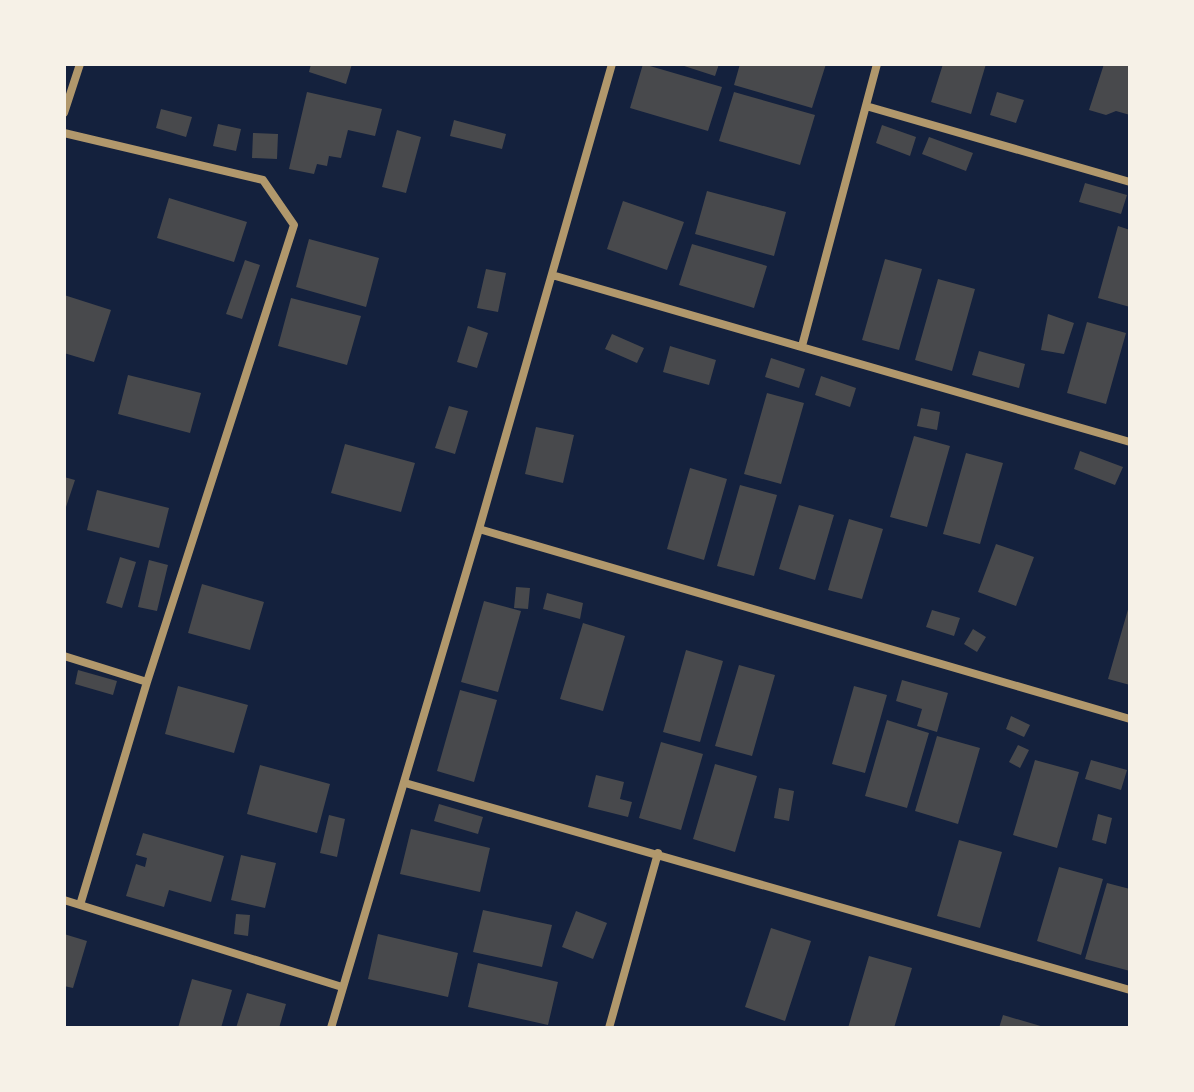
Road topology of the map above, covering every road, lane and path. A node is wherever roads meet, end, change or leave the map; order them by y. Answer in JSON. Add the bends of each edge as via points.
{"nodes":[{"id":1,"x":80,"y":64,"type":"edge"},
{"id":2,"x":612,"y":64,"type":"edge"},
{"id":3,"x":877,"y":64,"type":"edge"},
{"id":4,"x":866,"y":106,"type":"junction"},
{"id":5,"x":64,"y":113,"type":"edge"},
{"id":6,"x":64,"y":133,"type":"edge"},
{"id":7,"x":1130,"y":182,"type":"edge"},
{"id":8,"x":552,"y":275,"type":"junction"},
{"id":9,"x":802,"y":346,"type":"junction"},
{"id":10,"x":1130,"y":442,"type":"edge"},
{"id":11,"x":479,"y":529,"type":"junction"},
{"id":12,"x":64,"y":656,"type":"edge"},
{"id":13,"x":147,"y":682,"type":"junction"},
{"id":14,"x":1130,"y":719,"type":"edge"},
{"id":15,"x":405,"y":783,"type":"junction"},
{"id":16,"x":658,"y":853,"type":"junction"},
{"id":17,"x":64,"y":900,"type":"edge"},
{"id":18,"x":80,"y":905,"type":"junction"},
{"id":19,"x":342,"y":987,"type":"junction"},
{"id":20,"x":1130,"y":990,"type":"edge"},
{"id":21,"x":331,"y":1028,"type":"edge"},
{"id":22,"x":609,"y":1028,"type":"edge"}],
"edges":[{"from":1,"to":5,"type":"street"},
{"from":2,"to":8,"type":"street"},
{"from":3,"to":4,"type":"street"},
{"from":4,"to":7,"type":"street"},
{"from":4,"to":9,"type":"street"},
{"from":6,"to":13,"type":"street","via":[[263,180],[294,225]]},
{"from":8,"to":9,"type":"street"},
{"from":8,"to":11,"type":"street"},
{"from":9,"to":10,"type":"street"},
{"from":11,"to":14,"type":"street"},
{"from":11,"to":15,"type":"street"},
{"from":12,"to":13,"type":"street"},
{"from":13,"to":18,"type":"street"},
{"from":15,"to":16,"type":"street"},
{"from":15,"to":19,"type":"street"},
{"from":16,"to":20,"type":"street"},
{"from":16,"to":22,"type":"street"},
{"from":17,"to":18,"type":"street"},
{"from":18,"to":19,"type":"street"},
{"from":19,"to":21,"type":"street"}]}
